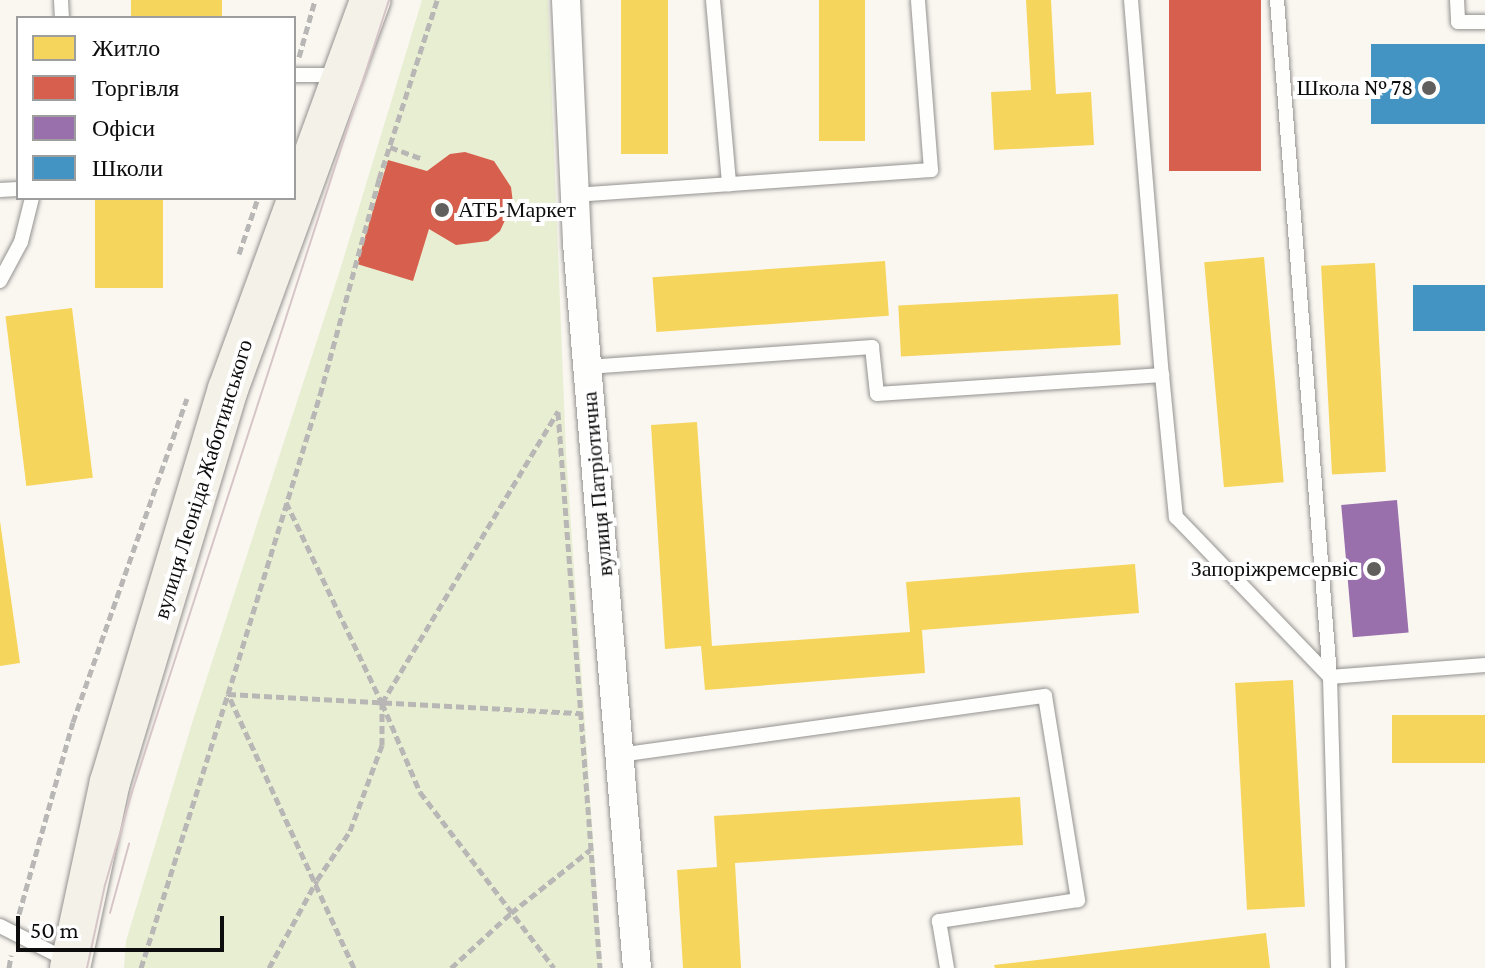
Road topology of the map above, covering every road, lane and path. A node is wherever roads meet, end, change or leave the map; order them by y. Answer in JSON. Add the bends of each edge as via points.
{"nodes":[{"id":1,"x":315,"y":0,"type":"edge"},
{"id":2,"x":370,"y":0,"type":"edge"},
{"id":3,"x":437,"y":0,"type":"edge"},
{"id":4,"x":566,"y":0,"type":"edge"},
{"id":5,"x":713,"y":0,"type":"edge"},
{"id":6,"x":918,"y":0,"type":"edge"},
{"id":7,"x":1131,"y":0,"type":"edge"},
{"id":8,"x":1277,"y":0,"type":"edge"},
{"id":9,"x":1457,"y":0,"type":"edge"},
{"id":10,"x":1485,"y":22,"type":"edge"},
{"id":11,"x":296,"y":68,"type":"edge"},
{"id":12,"x":296,"y":75,"type":"edge"},
{"id":13,"x":344,"y":75,"type":"junction"},
{"id":14,"x":390,"y":147,"type":"junction"},
{"id":15,"x":421,"y":158,"type":"dead end"},
{"id":16,"x":729,"y":184,"type":"junction"},
{"id":17,"x":574,"y":195,"type":"junction"},
{"id":18,"x":32,"y":200,"type":"edge"},
{"id":19,"x":257,"y":200,"type":"edge"},
{"id":20,"x":237,"y":258,"type":"dead end"},
{"id":21,"x":0,"y":281,"type":"edge"},
{"id":22,"x":587,"y":367,"type":"junction"},
{"id":23,"x":1162,"y":375,"type":"junction"},
{"id":24,"x":189,"y":393,"type":"dead end"},
{"id":25,"x":286,"y":502,"type":"junction"},
{"id":26,"x":1485,"y":665,"type":"edge"},
{"id":27,"x":1330,"y":677,"type":"junction"},
{"id":28,"x":228,"y":694,"type":"junction"},
{"id":29,"x":382,"y":703,"type":"junction"},
{"id":30,"x":581,"y":713,"type":"junction"},
{"id":31,"x":619,"y":755,"type":"junction"},
{"id":32,"x":591,"y":849,"type":"junction"},
{"id":33,"x":317,"y":880,"type":"junction"},
{"id":34,"x":511,"y":913,"type":"junction"},
{"id":35,"x":7,"y":930,"type":"edge"},
{"id":36,"x":70,"y":965,"type":"edge"},
{"id":37,"x":9,"y":968,"type":"edge"},
{"id":38,"x":141,"y":968,"type":"edge"},
{"id":39,"x":269,"y":968,"type":"edge"},
{"id":40,"x":354,"y":968,"type":"edge"},
{"id":41,"x":451,"y":968,"type":"edge"},
{"id":42,"x":554,"y":968,"type":"edge"},
{"id":43,"x":600,"y":968,"type":"edge"},
{"id":44,"x":637,"y":968,"type":"edge"},
{"id":45,"x":947,"y":968,"type":"edge"},
{"id":46,"x":1338,"y":968,"type":"edge"}],
"edges":[{"from":1,"to":11,"type":"path"},
{"from":2,"to":13,"type":"street","name":"вулиця Леоніда Жаботинського"},
{"from":3,"to":14,"type":"path"},
{"from":4,"to":17,"type":"street","name":"вулиця Патріотична"},
{"from":5,"to":16,"type":"lane"},
{"from":6,"to":16,"type":"lane","via":[[931,170]]},
{"from":7,"to":23,"type":"lane"},
{"from":8,"to":27,"type":"lane"},
{"from":9,"to":10,"type":"lane","via":[[1458,22]]},
{"from":12,"to":13,"type":"lane"},
{"from":13,"to":36,"type":"street","name":"вулиця Леоніда Жаботинського","via":[[228,389],[110,782]]},
{"from":14,"to":15,"type":"path"},
{"from":14,"to":25,"type":"path"},
{"from":16,"to":17,"type":"lane"},
{"from":17,"to":22,"type":"street","name":"вулиця Патріотична"},
{"from":18,"to":21,"type":"lane","via":[[21,242]]},
{"from":19,"to":20,"type":"path"},
{"from":22,"to":23,"type":"lane","via":[[872,347],[877,394]]},
{"from":22,"to":31,"type":"street","name":"вулиця Патріотична"},
{"from":23,"to":27,"type":"lane","via":[[1176,517]]},
{"from":24,"to":35,"type":"path","via":[[73,722]]},
{"from":25,"to":28,"type":"path"},
{"from":25,"to":29,"type":"path"},
{"from":26,"to":27,"type":"lane"},
{"from":27,"to":46,"type":"lane"},
{"from":28,"to":29,"type":"path"},
{"from":28,"to":33,"type":"path"},
{"from":28,"to":38,"type":"path"},
{"from":29,"to":30,"type":"path"},
{"from":29,"to":30,"type":"path","via":[[558,411]]},
{"from":29,"to":33,"type":"path","via":[[382,745],[367,789],[350,831]]},
{"from":29,"to":34,"type":"path","via":[[420,792]]},
{"from":30,"to":32,"type":"path"},
{"from":31,"to":44,"type":"street","name":"вулиця Патріотична"},
{"from":31,"to":45,"type":"lane","via":[[1045,696],[1078,900],[939,921]]},
{"from":32,"to":34,"type":"path"},
{"from":32,"to":43,"type":"path"},
{"from":33,"to":39,"type":"path"},
{"from":33,"to":40,"type":"path"},
{"from":34,"to":41,"type":"path"},
{"from":34,"to":42,"type":"path"},
{"from":35,"to":36,"type":"lane"},
{"from":35,"to":37,"type":"path"}]}
